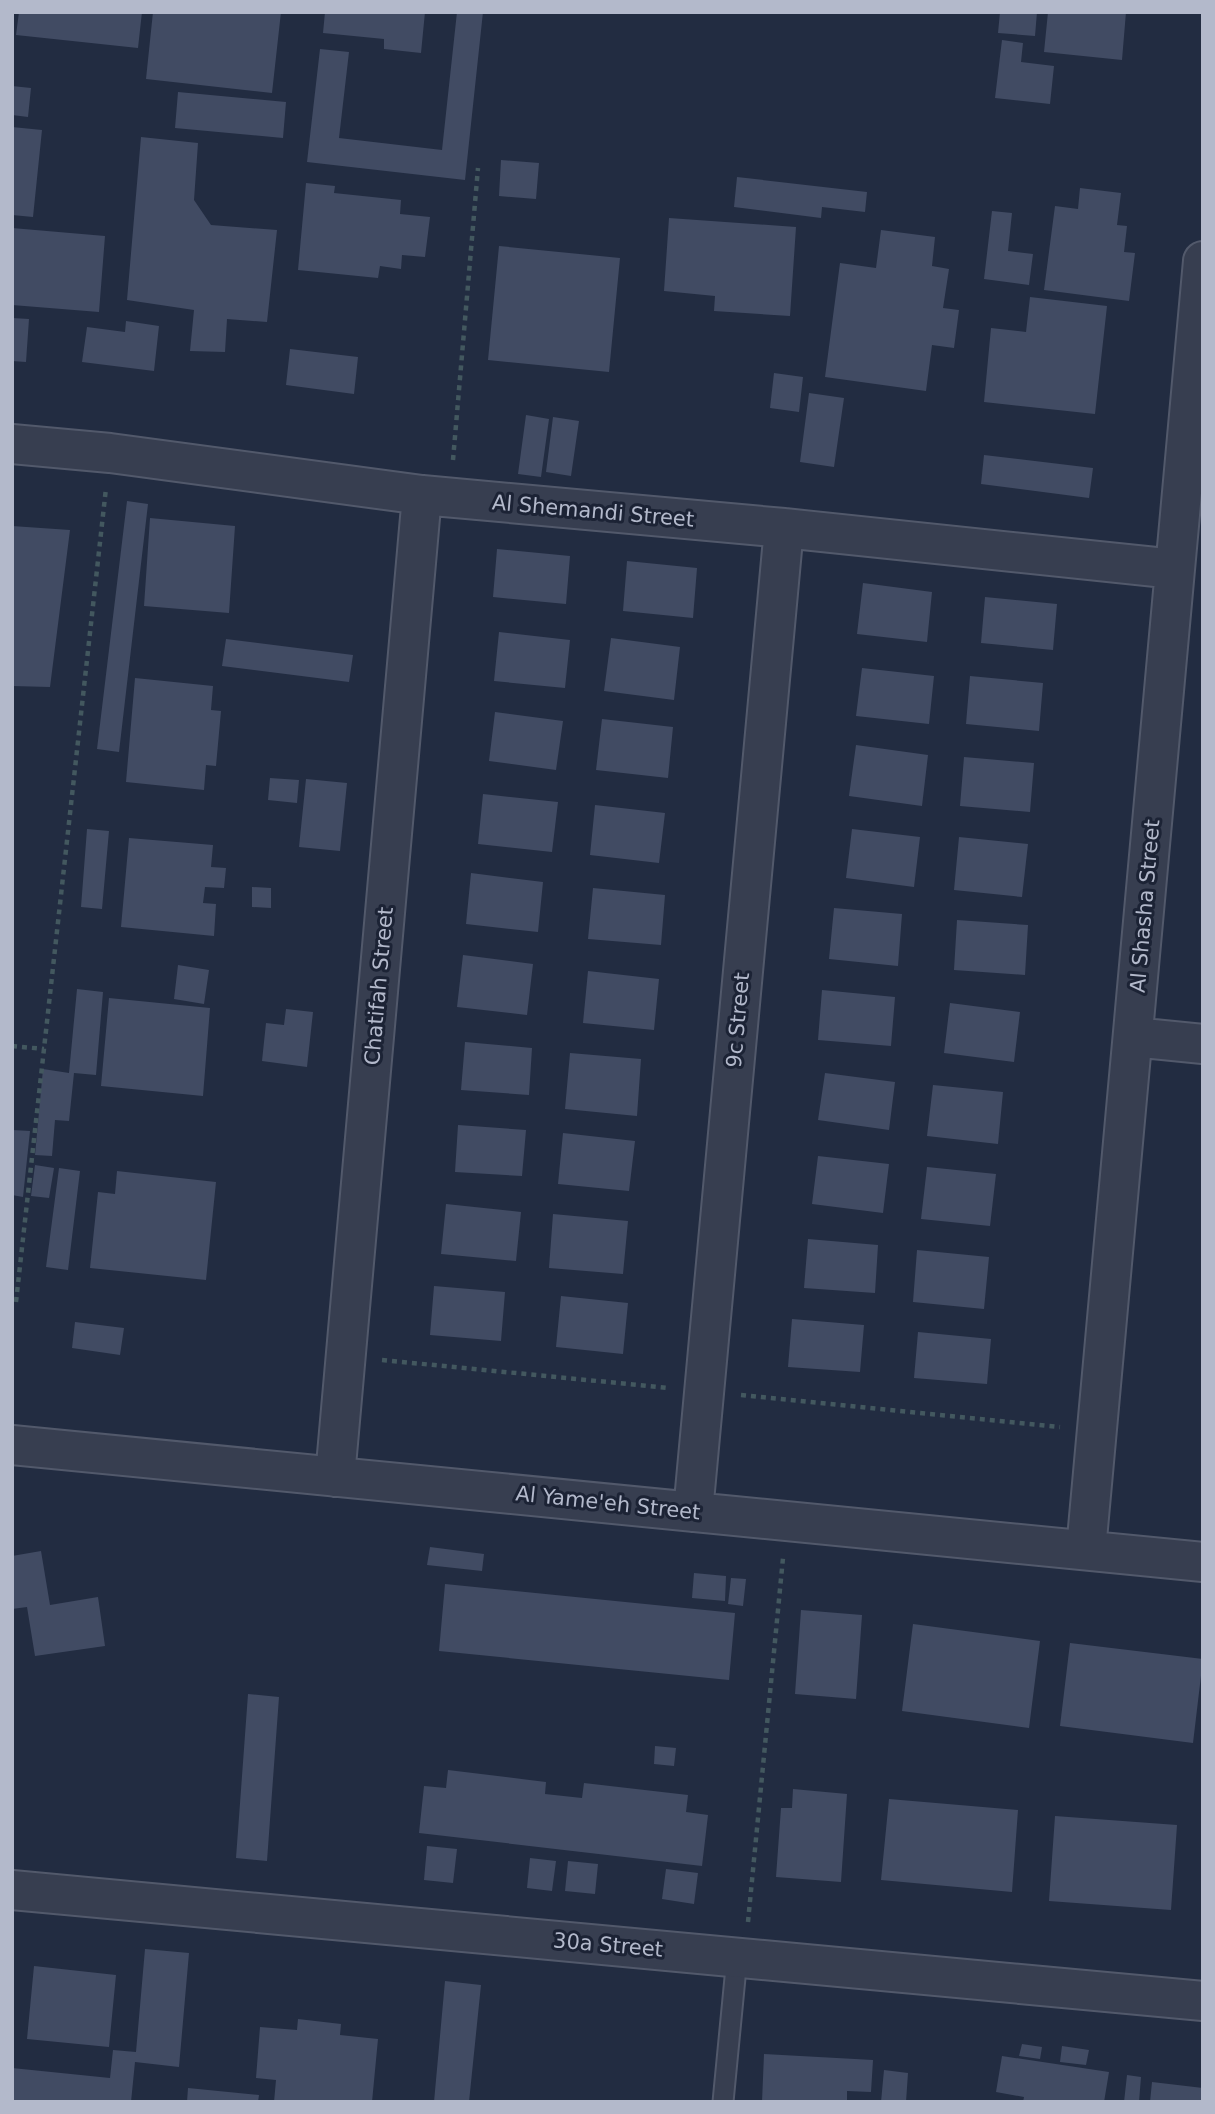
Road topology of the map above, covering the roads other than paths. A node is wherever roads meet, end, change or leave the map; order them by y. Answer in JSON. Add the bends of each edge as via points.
{"nodes":[{"id":1,"x":1203,"y":261,"type":"edge"},
{"id":2,"x":12,"y":444,"type":"edge"},
{"id":3,"x":436,"y":496,"type":"junction"},
{"id":4,"x":784,"y":528,"type":"junction"},
{"id":5,"x":1175,"y":569,"type":"junction"},
{"id":6,"x":1133,"y":1037,"type":"junction"},
{"id":7,"x":1203,"y":1044,"type":"edge"},
{"id":8,"x":12,"y":1446,"type":"edge"},
{"id":9,"x":335,"y":1477,"type":"junction"},
{"id":10,"x":693,"y":1512,"type":"junction"},
{"id":11,"x":1086,"y":1550,"type":"junction"},
{"id":12,"x":1203,"y":1562,"type":"edge"},
{"id":13,"x":12,"y":1890,"type":"edge"},
{"id":14,"x":741,"y":1958,"type":"junction"},
{"id":15,"x":1203,"y":2001,"type":"edge"},
{"id":16,"x":723,"y":2102,"type":"edge"}],
"edges":[{"from":1,"to":5,"type":"street","name":"Al Shasha Street"},
{"from":2,"to":3,"type":"street","name":"Al Shemandi Street"},
{"from":3,"to":4,"type":"street","name":"Al Shemandi Street"},
{"from":3,"to":9,"type":"street","name":"Chatifah Street"},
{"from":4,"to":5,"type":"street","name":"Al Shemandi Street"},
{"from":4,"to":10,"type":"street","name":"9c Street"},
{"from":5,"to":6,"type":"street","name":"Al Shasha Street"},
{"from":6,"to":7,"type":"street"},
{"from":6,"to":11,"type":"street","name":"Al Shasha Street"},
{"from":8,"to":9,"type":"street","name":"Al Yame'eh Street"},
{"from":9,"to":10,"type":"street","name":"Al Yame'eh Street"},
{"from":10,"to":11,"type":"street","name":"Al Yame'eh Street"},
{"from":11,"to":12,"type":"street","name":"Al Yame'eh Street"},
{"from":13,"to":14,"type":"street","name":"30a Street"},
{"from":14,"to":15,"type":"street","name":"30a Street"},
{"from":14,"to":16,"type":"lane"}]}
